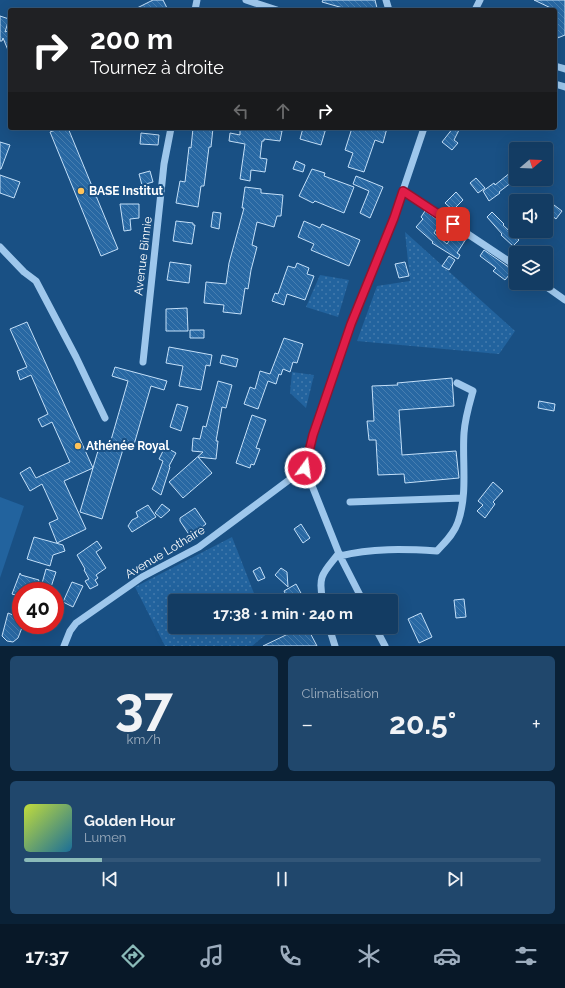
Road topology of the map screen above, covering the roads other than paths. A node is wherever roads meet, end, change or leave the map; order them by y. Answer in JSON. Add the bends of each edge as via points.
{"nodes":[{"id":1,"x":246,"y":0,"type":"edge"},
{"id":2,"x":271,"y":8,"type":"edge"},
{"id":3,"x":171,"y":130,"type":"edge"},
{"id":4,"x":423,"y":130,"type":"edge"},
{"id":5,"x":403,"y":191,"type":"junction"},
{"id":6,"x":0,"y":247,"type":"edge"},
{"id":7,"x":509,"y":261,"type":"edge"},
{"id":8,"x":551,"y":290,"type":"edge"},
{"id":9,"x":565,"y":300,"type":"edge"},
{"id":10,"x":143,"y":362,"type":"dead end"},
{"id":11,"x":457,"y":382,"type":"dead end"},
{"id":12,"x":104,"y":418,"type":"dead end"},
{"id":13,"x":305,"y":468,"type":"junction"},
{"id":14,"x":463,"y":498,"type":"junction"},
{"id":15,"x":350,"y":502,"type":"dead end"},
{"id":16,"x":340,"y":554,"type":"junction"},
{"id":17,"x":321,"y":594,"type":"edge"},
{"id":18,"x":360,"y":594,"type":"edge"},
{"id":19,"x":331,"y":634,"type":"edge"},
{"id":20,"x":379,"y":634,"type":"edge"},
{"id":21,"x":64,"y":646,"type":"edge"},
{"id":22,"x":335,"y":646,"type":"edge"},
{"id":23,"x":385,"y":646,"type":"edge"}],
"edges":[{"from":1,"to":2,"type":"street"},
{"from":3,"to":10,"type":"street","name":"Avenue Binnie","via":[[164,164]]},
{"from":4,"to":5,"type":"street"},
{"from":5,"to":7,"type":"street"},
{"from":5,"to":13,"type":"street","via":[[351,324],[313,435]]},
{"from":6,"to":12,"type":"street","via":[[36,281],[76,357]]},
{"from":8,"to":9,"type":"street"},
{"from":11,"to":14,"type":"street","via":[[474,391],[468,406],[464,433]]},
{"from":13,"to":16,"type":"street"},
{"from":13,"to":21,"type":"street","name":"Avenue Lothaire","via":[[199,548],[142,577],[76,623]]},
{"from":14,"to":15,"type":"street"},
{"from":14,"to":16,"type":"street","via":[[458,522],[450,537],[436,551],[412,549]]},
{"from":16,"to":17,"type":"street","via":[[321,577]]},
{"from":16,"to":18,"type":"street"},
{"from":19,"to":22,"type":"street"},
{"from":20,"to":23,"type":"street"}]}
